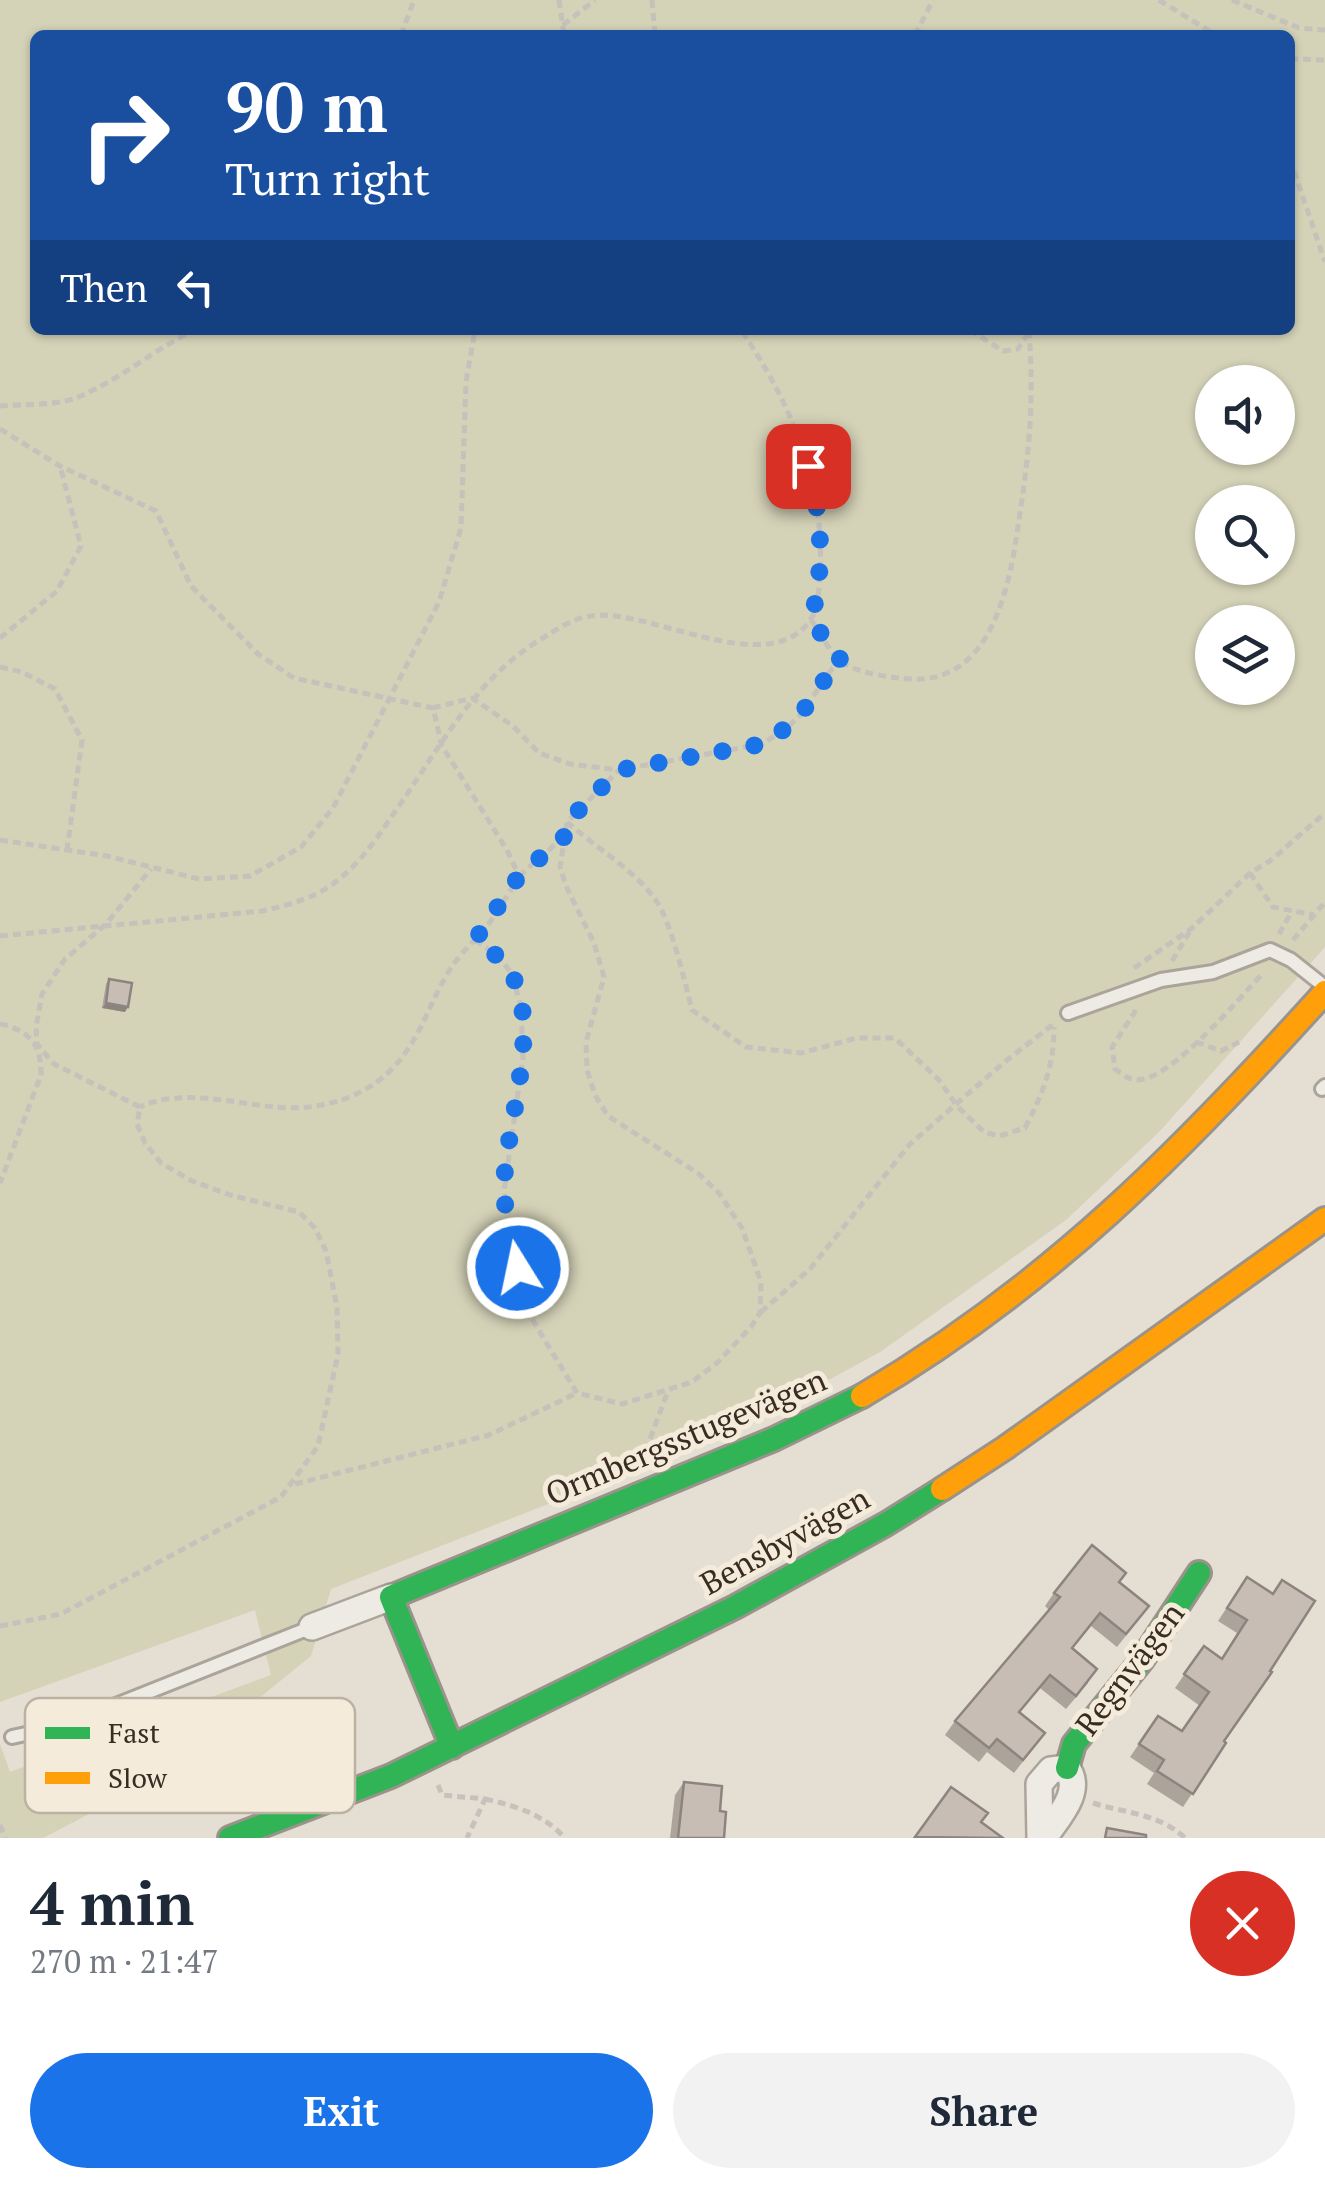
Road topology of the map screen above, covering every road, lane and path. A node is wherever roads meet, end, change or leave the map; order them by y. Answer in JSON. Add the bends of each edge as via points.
{"nodes":[{"id":1,"x":414,"y":0,"type":"edge"},
{"id":2,"x":559,"y":0,"type":"edge"},
{"id":3,"x":595,"y":0,"type":"edge"},
{"id":4,"x":652,"y":0,"type":"edge"},
{"id":5,"x":932,"y":0,"type":"edge"},
{"id":6,"x":1162,"y":0,"type":"edge"},
{"id":7,"x":1232,"y":0,"type":"edge"},
{"id":8,"x":562,"y":25,"type":"junction"},
{"id":9,"x":403,"y":30,"type":"edge"},
{"id":10,"x":563,"y":30,"type":"edge"},
{"id":11,"x":655,"y":30,"type":"edge"},
{"id":12,"x":917,"y":30,"type":"edge"},
{"id":13,"x":1205,"y":30,"type":"edge"},
{"id":14,"x":1325,"y":30,"type":"edge"},
{"id":15,"x":1295,"y":59,"type":"edge"},
{"id":16,"x":1325,"y":60,"type":"edge"},
{"id":17,"x":1295,"y":174,"type":"edge"},
{"id":18,"x":1325,"y":262,"type":"edge"},
{"id":19,"x":184,"y":335,"type":"edge"},
{"id":20,"x":474,"y":335,"type":"edge"},
{"id":21,"x":745,"y":335,"type":"edge"},
{"id":22,"x":978,"y":335,"type":"edge"},
{"id":23,"x":1026,"y":335,"type":"edge"},
{"id":24,"x":1029,"y":335,"type":"edge"},
{"id":25,"x":0,"y":406,"type":"edge"},
{"id":26,"x":0,"y":429,"type":"edge"},
{"id":27,"x":60,"y":466,"type":"junction"},
{"id":28,"x":811,"y":620,"type":"junction"},
{"id":29,"x":0,"y":638,"type":"edge"},
{"id":30,"x":843,"y":663,"type":"junction"},
{"id":31,"x":0,"y":667,"type":"edge"},
{"id":32,"x":472,"y":698,"type":"junction"},
{"id":33,"x":388,"y":700,"type":"junction"},
{"id":34,"x":432,"y":708,"type":"junction"},
{"id":35,"x":442,"y":746,"type":"junction"},
{"id":36,"x":619,"y":770,"type":"junction"},
{"id":37,"x":1325,"y":813,"type":"edge"},
{"id":38,"x":567,"y":822,"type":"junction"},
{"id":39,"x":565,"y":836,"type":"junction"},
{"id":40,"x":0,"y":840,"type":"edge"},
{"id":41,"x":68,"y":850,"type":"junction"},
{"id":42,"x":151,"y":868,"type":"junction"},
{"id":43,"x":1250,"y":874,"type":"junction"},
{"id":44,"x":519,"y":876,"type":"junction"},
{"id":45,"x":1325,"y":902,"type":"edge"},
{"id":46,"x":1292,"y":911,"type":"junction"},
{"id":47,"x":1315,"y":915,"type":"junction"},
{"id":48,"x":106,"y":924,"type":"junction"},
{"id":49,"x":1191,"y":929,"type":"junction"},
{"id":50,"x":0,"y":936,"type":"edge"},
{"id":51,"x":475,"y":940,"type":"junction"},
{"id":52,"x":1274,"y":952,"type":"junction"},
{"id":53,"x":1130,"y":971,"type":"dead end"},
{"id":54,"x":1161,"y":980,"type":"junction"},
{"id":55,"x":1325,"y":990,"type":"edge"},
{"id":56,"x":1068,"y":1013,"type":"joint"},
{"id":57,"x":0,"y":1024,"type":"edge"},
{"id":58,"x":1054,"y":1024,"type":"junction"},
{"id":59,"x":37,"y":1044,"type":"junction"},
{"id":60,"x":956,"y":1106,"type":"junction"},
{"id":61,"x":140,"y":1107,"type":"junction"},
{"id":62,"x":0,"y":1183,"type":"edge"},
{"id":63,"x":1325,"y":1219,"type":"edge"},
{"id":64,"x":760,"y":1313,"type":"junction"},
{"id":65,"x":668,"y":1390,"type":"junction"},
{"id":66,"x":577,"y":1394,"type":"junction"},
{"id":67,"x":292,"y":1484,"type":"junction"},
{"id":68,"x":630,"y":1496,"type":"junction"},
{"id":69,"x":1200,"y":1573,"type":"dead end"},
{"id":70,"x":391,"y":1597,"type":"junction"},
{"id":71,"x":0,"y":1626,"type":"edge"},
{"id":72,"x":312,"y":1627,"type":"joint"},
{"id":73,"x":130,"y":1698,"type":"edge"},
{"id":74,"x":25,"y":1734,"type":"edge"},
{"id":75,"x":12,"y":1737,"type":"dead end"},
{"id":76,"x":452,"y":1747,"type":"junction"},
{"id":77,"x":427,"y":1759,"type":"junction"},
{"id":78,"x":1066,"y":1768,"type":"junction"},
{"id":79,"x":355,"y":1790,"type":"edge"},
{"id":80,"x":1071,"y":1797,"type":"junction"},
{"id":81,"x":485,"y":1799,"type":"junction"},
{"id":82,"x":295,"y":1813,"type":"edge"},
{"id":83,"x":0,"y":1825,"type":"edge"},
{"id":84,"x":5,"y":1838,"type":"edge"},
{"id":85,"x":230,"y":1838,"type":"edge"},
{"id":86,"x":467,"y":1838,"type":"edge"},
{"id":87,"x":565,"y":1838,"type":"edge"},
{"id":88,"x":1042,"y":1838,"type":"edge"},
{"id":89,"x":1185,"y":1838,"type":"edge"}],
"edges":[{"from":1,"to":9,"type":"path"},
{"from":2,"to":8,"type":"path"},
{"from":3,"to":8,"type":"path"},
{"from":4,"to":11,"type":"path"},
{"from":5,"to":12,"type":"path"},
{"from":6,"to":13,"type":"path"},
{"from":7,"to":14,"type":"path","via":[[1299,28]]},
{"from":8,"to":10,"type":"path"},
{"from":15,"to":16,"type":"path"},
{"from":17,"to":18,"type":"path"},
{"from":19,"to":25,"type":"path","via":[[75,399]]},
{"from":20,"to":33,"type":"path","via":[[461,528],[439,602]]},
{"from":21,"to":28,"type":"path","via":[[799,435],[816,498],[821,547]]},
{"from":22,"to":23,"type":"path","via":[[1003,351],[1018,349]]},
{"from":24,"to":30,"type":"path","via":[[1032,435],[1011,576],[983,643],[937,679],[886,677]]},
{"from":26,"to":27,"type":"path"},
{"from":27,"to":29,"type":"path","via":[[80,546],[57,591]]},
{"from":27,"to":33,"type":"path","via":[[156,511],[191,586],[258,654],[294,678]]},
{"from":28,"to":30,"type":"path"},
{"from":28,"to":32,"type":"path","via":[[772,642],[731,644],[648,621],[590,616],[534,643]]},
{"from":30,"to":36,"type":"path","via":[[801,714],[762,744]]},
{"from":31,"to":41,"type":"path","via":[[55,689],[82,740]]},
{"from":32,"to":34,"type":"path"},
{"from":32,"to":35,"type":"path"},
{"from":32,"to":36,"type":"path","via":[[539,754]]},
{"from":33,"to":34,"type":"path"},
{"from":33,"to":42,"type":"path","via":[[333,808],[301,846],[250,876],[199,880]]},
{"from":34,"to":35,"type":"path"},
{"from":35,"to":44,"type":"path"},
{"from":35,"to":48,"type":"path","via":[[373,843],[338,880],[302,902]]},
{"from":36,"to":38,"type":"path"},
{"from":37,"to":43,"type":"path"},
{"from":38,"to":39,"type":"path"},
{"from":38,"to":60,"type":"path","via":[[657,901],[692,1010],[746,1048],[801,1053],[857,1038],[895,1038]]},
{"from":39,"to":44,"type":"path"},
{"from":39,"to":64,"type":"path","via":[[560,867],[604,977],[586,1042],[595,1095],[608,1116],[720,1192],[756,1261]]},
{"from":40,"to":41,"type":"path"},
{"from":41,"to":42,"type":"path"},
{"from":42,"to":48,"type":"path"},
{"from":43,"to":46,"type":"path","via":[[1273,907]]},
{"from":43,"to":49,"type":"path"},
{"from":44,"to":51,"type":"path"},
{"from":45,"to":47,"type":"path"},
{"from":46,"to":47,"type":"path"},
{"from":46,"to":52,"type":"path"},
{"from":47,"to":52,"type":"path"},
{"from":48,"to":50,"type":"path"},
{"from":48,"to":59,"type":"path","via":[[65,959],[42,994]]},
{"from":49,"to":53,"type":"path"},
{"from":49,"to":54,"type":"path"},
{"from":51,"to":61,"type":"path","via":[[452,966],[408,1049],[386,1076],[360,1093],[331,1105],[284,1108],[185,1098]]},
{"from":51,"to":66,"type":"path","via":[[512,974],[521,1007],[523,1058],[504,1191],[524,1306]]},
{"from":52,"to":54,"type":"lane"},
{"from":52,"to":54,"type":"path","via":[[1218,1022],[1170,1065],[1148,1079],[1131,1080],[1115,1069],[1112,1047]]},
{"from":52,"to":55,"type":"lane"},
{"from":54,"to":56,"type":"lane"},
{"from":55,"to":68,"type":"street","name":"Ormbergsstugevägen","via":[[1129,1196],[1003,1305],[858,1398],[766,1444]]},
{"from":56,"to":58,"type":"path"},
{"from":57,"to":59,"type":"path","via":[[18,1028]]},
{"from":58,"to":60,"type":"path"},
{"from":58,"to":60,"type":"path","via":[[1047,1087],[1026,1128],[999,1136],[984,1132]]},
{"from":59,"to":61,"type":"path","via":[[54,1064]]},
{"from":59,"to":62,"type":"path","via":[[41,1075]]},
{"from":60,"to":64,"type":"path","via":[[910,1144],[810,1269]]},
{"from":61,"to":67,"type":"path","via":[[137,1124],[161,1163],[230,1195],[299,1212],[326,1251],[338,1354],[318,1446]]},
{"from":63,"to":76,"type":"street","name":"Bensbyvägen","via":[[1005,1448],[886,1524]]},
{"from":64,"to":65,"type":"path","via":[[717,1363]]},
{"from":65,"to":66,"type":"path","via":[[622,1404]]},
{"from":65,"to":68,"type":"path"},
{"from":66,"to":67,"type":"path","via":[[489,1435]]},
{"from":67,"to":71,"type":"path","via":[[281,1497],[62,1614]]},
{"from":68,"to":70,"type":"street","name":"Ormbergsstugevägen"},
{"from":69,"to":78,"type":"street","name":"Regnvägen","via":[[1074,1744]]},
{"from":70,"to":72,"type":"street"},
{"from":70,"to":76,"type":"street"},
{"from":72,"to":73,"type":"lane"},
{"from":74,"to":75,"type":"lane"},
{"from":76,"to":77,"type":"street","name":"Bensbyvägen"},
{"from":77,"to":79,"type":"street","name":"Bensbyvägen"},
{"from":77,"to":81,"type":"path","via":[[442,1795]]},
{"from":78,"to":80,"type":"street","name":"Regnvägen","via":[[1073,1779]]},
{"from":78,"to":88,"type":"street","name":"Regnvägen","via":[[1051,1770],[1040,1784]]},
{"from":80,"to":88,"type":"street","name":"Regnvägen"},
{"from":80,"to":89,"type":"path","via":[[1150,1816]]},
{"from":81,"to":86,"type":"path"},
{"from":81,"to":87,"type":"path","via":[[520,1807]]},
{"from":82,"to":85,"type":"street","name":"Bensbyvägen"},
{"from":83,"to":84,"type":"path"}]}
